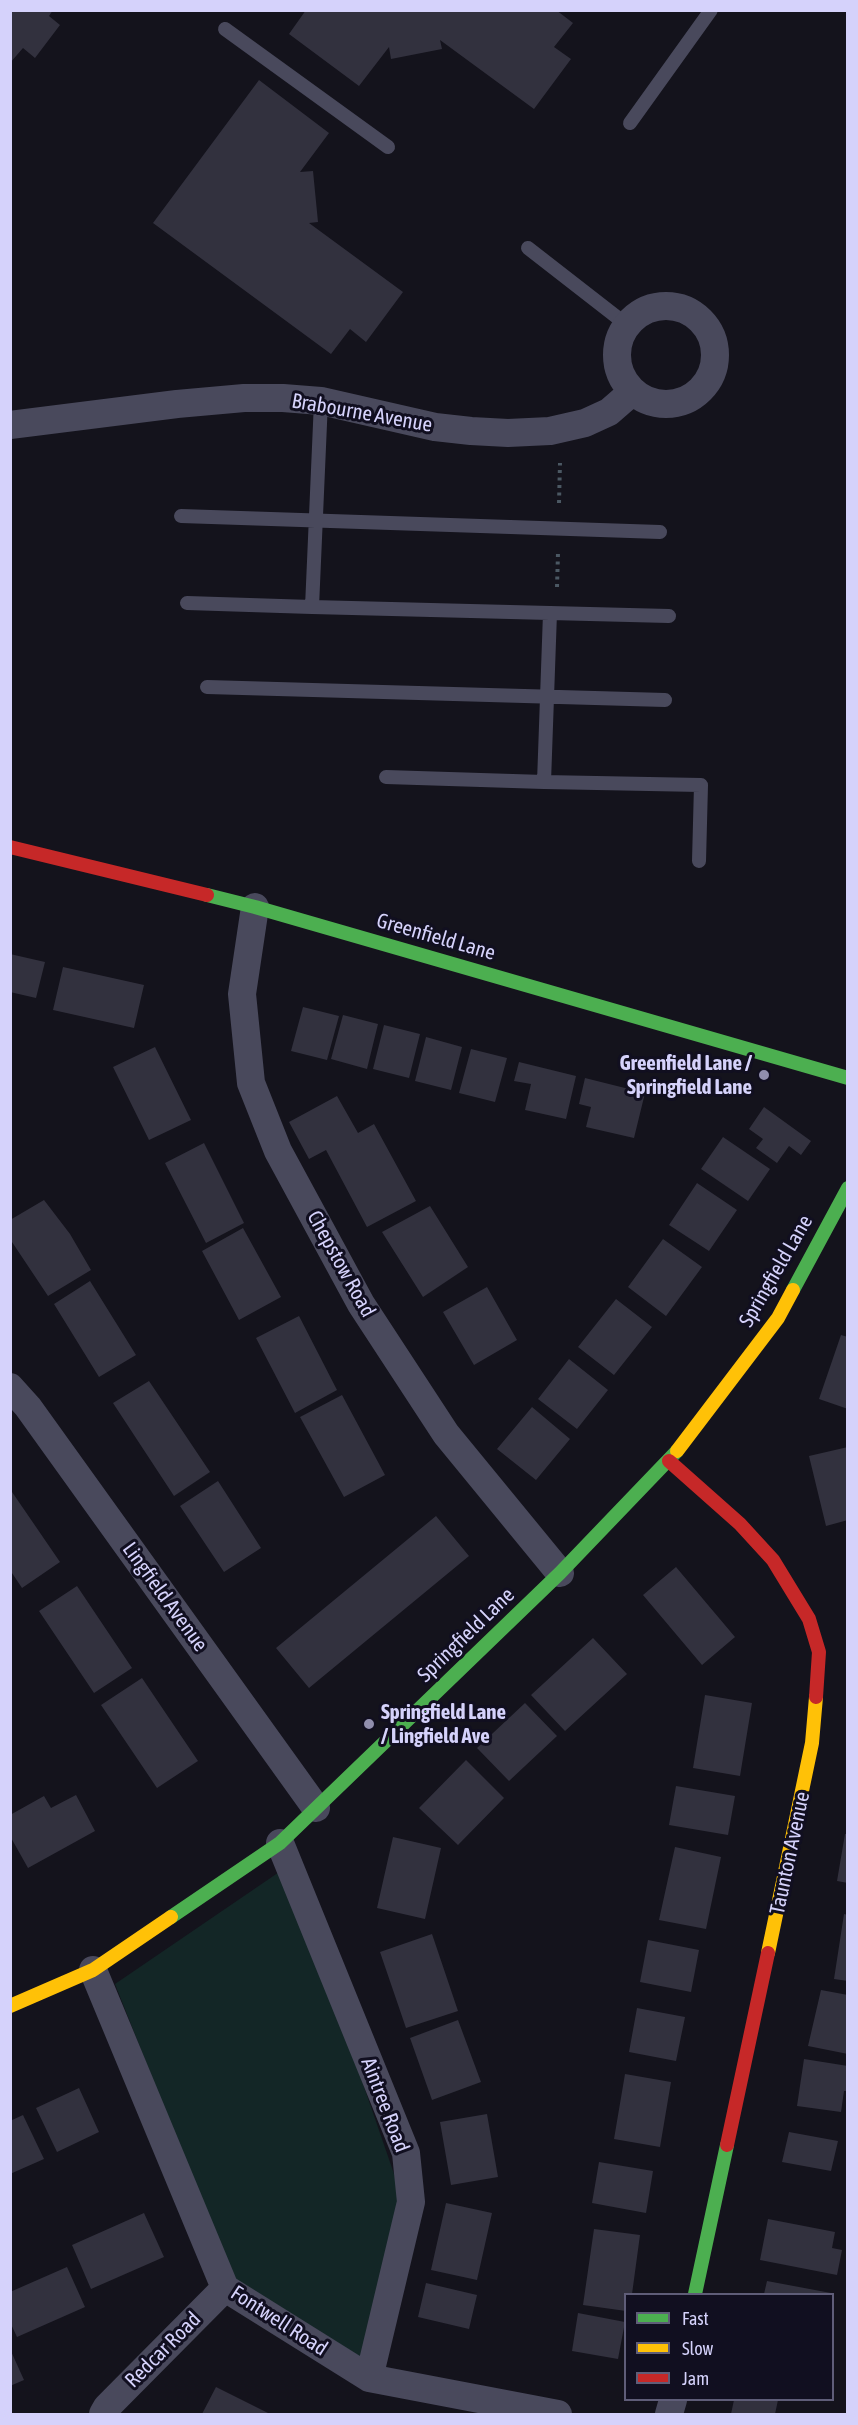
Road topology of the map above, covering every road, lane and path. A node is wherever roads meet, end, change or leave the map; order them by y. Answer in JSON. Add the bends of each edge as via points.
{"nodes":[{"id":1,"x":711,"y":10,"type":"edge"},
{"id":2,"x":225,"y":29,"type":"dead end"},
{"id":3,"x":630,"y":123,"type":"dead end"},
{"id":4,"x":388,"y":147,"type":"dead end"},
{"id":5,"x":528,"y":248,"type":"dead end"},
{"id":6,"x":627,"y":325,"type":"junction"},
{"id":7,"x":632,"y":392,"type":"junction"},
{"id":8,"x":321,"y":401,"type":"junction"},
{"id":9,"x":10,"y":425,"type":"edge"},
{"id":10,"x":181,"y":516,"type":"dead end"},
{"id":11,"x":314,"y":520,"type":"junction"},
{"id":12,"x":660,"y":532,"type":"dead end"},
{"id":13,"x":187,"y":603,"type":"dead end"},
{"id":14,"x":312,"y":607,"type":"junction"},
{"id":15,"x":550,"y":613,"type":"junction"},
{"id":16,"x":669,"y":616,"type":"dead end"},
{"id":17,"x":207,"y":687,"type":"dead end"},
{"id":18,"x":547,"y":696,"type":"junction"},
{"id":19,"x":665,"y":700,"type":"dead end"},
{"id":20,"x":386,"y":777,"type":"dead end"},
{"id":21,"x":544,"y":782,"type":"junction"},
{"id":22,"x":10,"y":847,"type":"edge"},
{"id":23,"x":699,"y":861,"type":"dead end"},
{"id":24,"x":255,"y":908,"type":"junction"},
{"id":25,"x":848,"y":1077,"type":"edge"},
{"id":26,"x":848,"y":1188,"type":"edge"},
{"id":27,"x":10,"y":1387,"type":"edge"},
{"id":28,"x":669,"y":1461,"type":"junction"},
{"id":29,"x":560,"y":1573,"type":"junction"},
{"id":30,"x":316,"y":1808,"type":"junction"},
{"id":31,"x":280,"y":1843,"type":"junction"},
{"id":32,"x":93,"y":1970,"type":"junction"},
{"id":33,"x":10,"y":2006,"type":"edge"},
{"id":34,"x":225,"y":2288,"type":"junction"},
{"id":35,"x":695,"y":2293,"type":"edge"},
{"id":36,"x":369,"y":2378,"type":"junction"},
{"id":37,"x":103,"y":2415,"type":"edge"},
{"id":38,"x":558,"y":2415,"type":"edge"}],
"edges":[{"from":1,"to":3,"type":"lane"},
{"from":2,"to":4,"type":"lane"},
{"from":5,"to":6,"type":"lane"},
{"from":6,"to":7,"type":"street","via":[[616,348],[617,366]]},
{"from":6,"to":7,"type":"street","via":[[648,309],[675,307],[704,324],[715,348],[713,371],[692,398],[658,404]]},
{"from":7,"to":8,"type":"street","name":"Brabourne Avenue","via":[[609,411],[585,423],[550,431],[508,433],[435,427]]},
{"from":8,"to":9,"type":"street","name":"Brabourne Avenue","via":[[244,398]]},
{"from":8,"to":11,"type":"lane"},
{"from":10,"to":11,"type":"lane"},
{"from":11,"to":12,"type":"lane"},
{"from":11,"to":14,"type":"lane"},
{"from":13,"to":14,"type":"lane"},
{"from":14,"to":15,"type":"lane"},
{"from":15,"to":16,"type":"lane"},
{"from":15,"to":18,"type":"lane"},
{"from":17,"to":18,"type":"lane"},
{"from":18,"to":19,"type":"lane"},
{"from":18,"to":21,"type":"lane"},
{"from":20,"to":21,"type":"lane"},
{"from":21,"to":23,"type":"lane","via":[[701,785]]},
{"from":22,"to":24,"type":"street","name":"Greenfield Lane"},
{"from":24,"to":25,"type":"street","name":"Greenfield Lane"},
{"from":24,"to":29,"type":"street","name":"Chepstow Road","via":[[242,994],[251,1083],[278,1151],[361,1304],[446,1434]]},
{"from":26,"to":28,"type":"street","name":"Springfield Lane","via":[[778,1318]]},
{"from":27,"to":30,"type":"street","name":"Lingfield Avenue"},
{"from":28,"to":29,"type":"street","name":"Springfield Lane"},
{"from":28,"to":35,"type":"street","name":"Taunton Avenue","via":[[740,1524],[773,1560],[809,1619],[819,1652],[808,1765]]},
{"from":29,"to":30,"type":"street","name":"Springfield Lane"},
{"from":30,"to":31,"type":"street","name":"Springfield Lane"},
{"from":31,"to":32,"type":"street","name":"Springfield Lane"},
{"from":31,"to":36,"type":"street","name":"Aintree Road","via":[[406,2153],[411,2202]]},
{"from":32,"to":33,"type":"street","name":"Springfield Lane"},
{"from":32,"to":34,"type":"street","name":"Fontwell Road"},
{"from":34,"to":36,"type":"street","name":"Fontwell Road"},
{"from":34,"to":37,"type":"street","name":"Redcar Road"},
{"from":36,"to":38,"type":"street","name":"Fontwell Road"}]}
